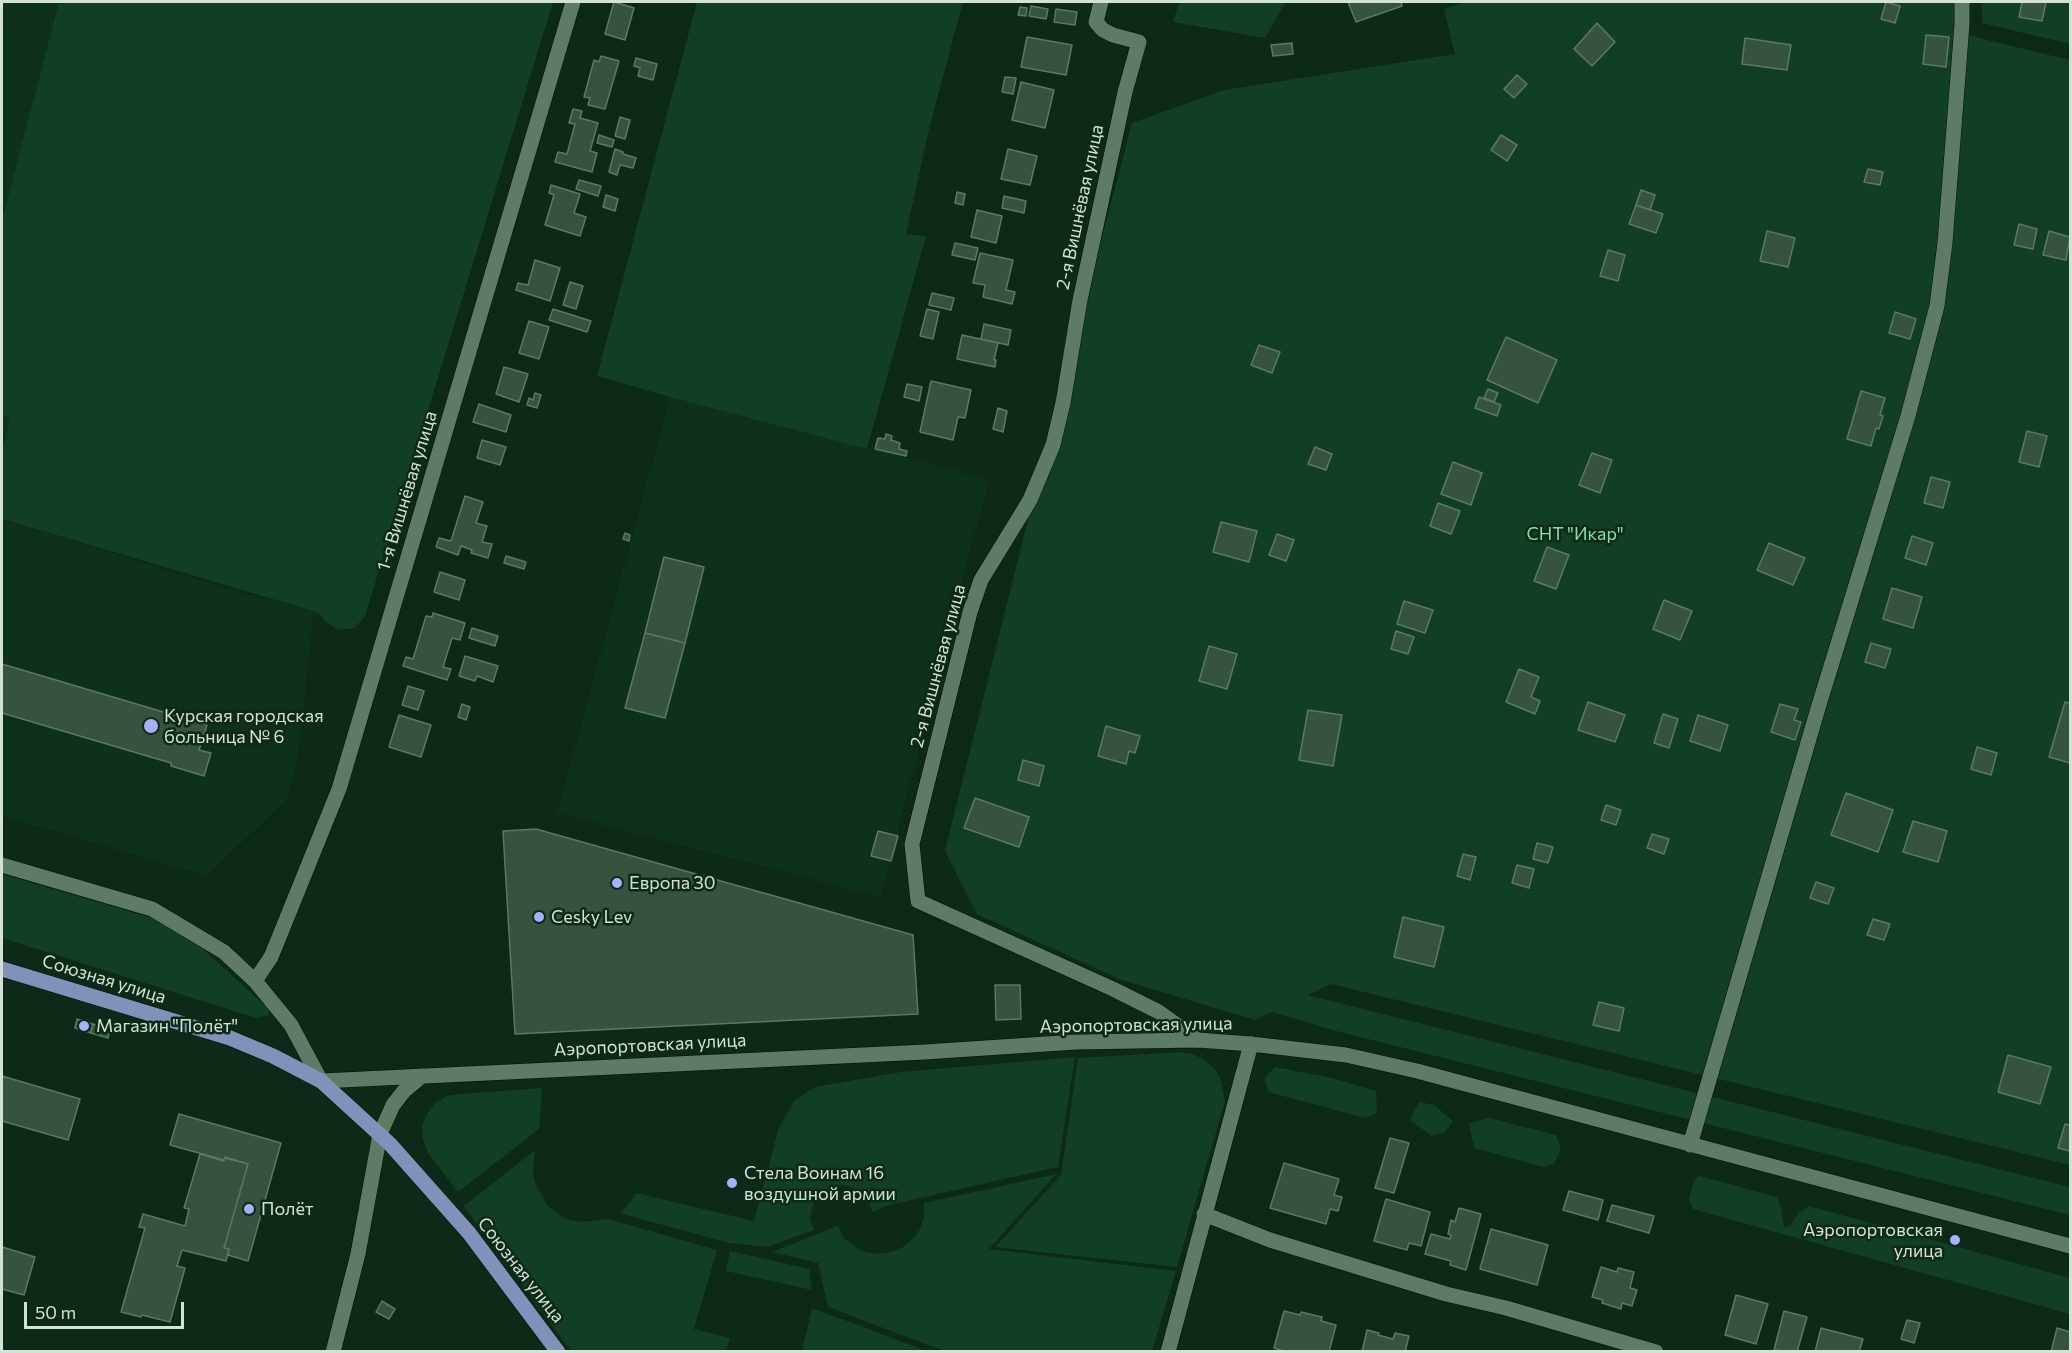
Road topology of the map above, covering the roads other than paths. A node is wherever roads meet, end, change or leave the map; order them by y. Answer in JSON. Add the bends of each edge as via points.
{"nodes":[{"id":1,"x":573,"y":2,"type":"edge"},
{"id":2,"x":1101,"y":2,"type":"edge"},
{"id":3,"x":1962,"y":2,"type":"edge"},
{"id":4,"x":2,"y":865,"type":"edge"},
{"id":5,"x":2,"y":969,"type":"edge"},
{"id":6,"x":255,"y":981,"type":"junction"},
{"id":7,"x":1198,"y":1040,"type":"junction"},
{"id":8,"x":1251,"y":1044,"type":"junction"},
{"id":9,"x":422,"y":1076,"type":"junction"},
{"id":10,"x":321,"y":1081,"type":"junction"},
{"id":11,"x":380,"y":1134,"type":"junction"},
{"id":12,"x":1690,"y":1145,"type":"junction"},
{"id":13,"x":1204,"y":1214,"type":"junction"},
{"id":14,"x":2070,"y":1246,"type":"edge"},
{"id":15,"x":333,"y":1352,"type":"edge"},
{"id":16,"x":558,"y":1352,"type":"edge"},
{"id":17,"x":1168,"y":1352,"type":"edge"},
{"id":18,"x":1656,"y":1352,"type":"edge"}],
"edges":[{"from":1,"to":6,"type":"street","name":"1-я Вишнёвая улица","via":[[339,789],[279,939]]},
{"from":2,"to":7,"type":"street","name":"2-я Вишнёвая улица","via":[[1096,22],[1103,30],[1139,42],[1083,288],[1056,435],[1030,500],[981,580],[912,844],[918,901],[1113,989],[1159,1012]]},
{"from":3,"to":12,"type":"street","via":[[1937,306],[1908,416]]},
{"from":4,"to":6,"type":"street","via":[[152,909],[224,952]]},
{"from":5,"to":10,"type":"main road","name":"Союзная улица","via":[[230,1038]]},
{"from":6,"to":10,"type":"street","via":[[291,1025]]},
{"from":7,"to":8,"type":"street","name":"Аэропортовская улица"},
{"from":7,"to":9,"type":"street","name":"Аэропортовская улица","via":[[1076,1042]]},
{"from":8,"to":12,"type":"street","name":"Аэропортовская улица","via":[[1346,1054]]},
{"from":8,"to":13,"type":"street"},
{"from":9,"to":10,"type":"street","name":"Аэропортовская улица"},
{"from":9,"to":11,"type":"street","via":[[393,1105]]},
{"from":10,"to":11,"type":"main road","name":"Союзная улица"},
{"from":11,"to":15,"type":"street","via":[[358,1254]]},
{"from":11,"to":16,"type":"main road","name":"Союзная улица","via":[[469,1233]]},
{"from":12,"to":14,"type":"street","name":"Аэропортовская улица"},
{"from":13,"to":17,"type":"street"},
{"from":13,"to":18,"type":"street","via":[[1270,1239],[1446,1294]]}]}
